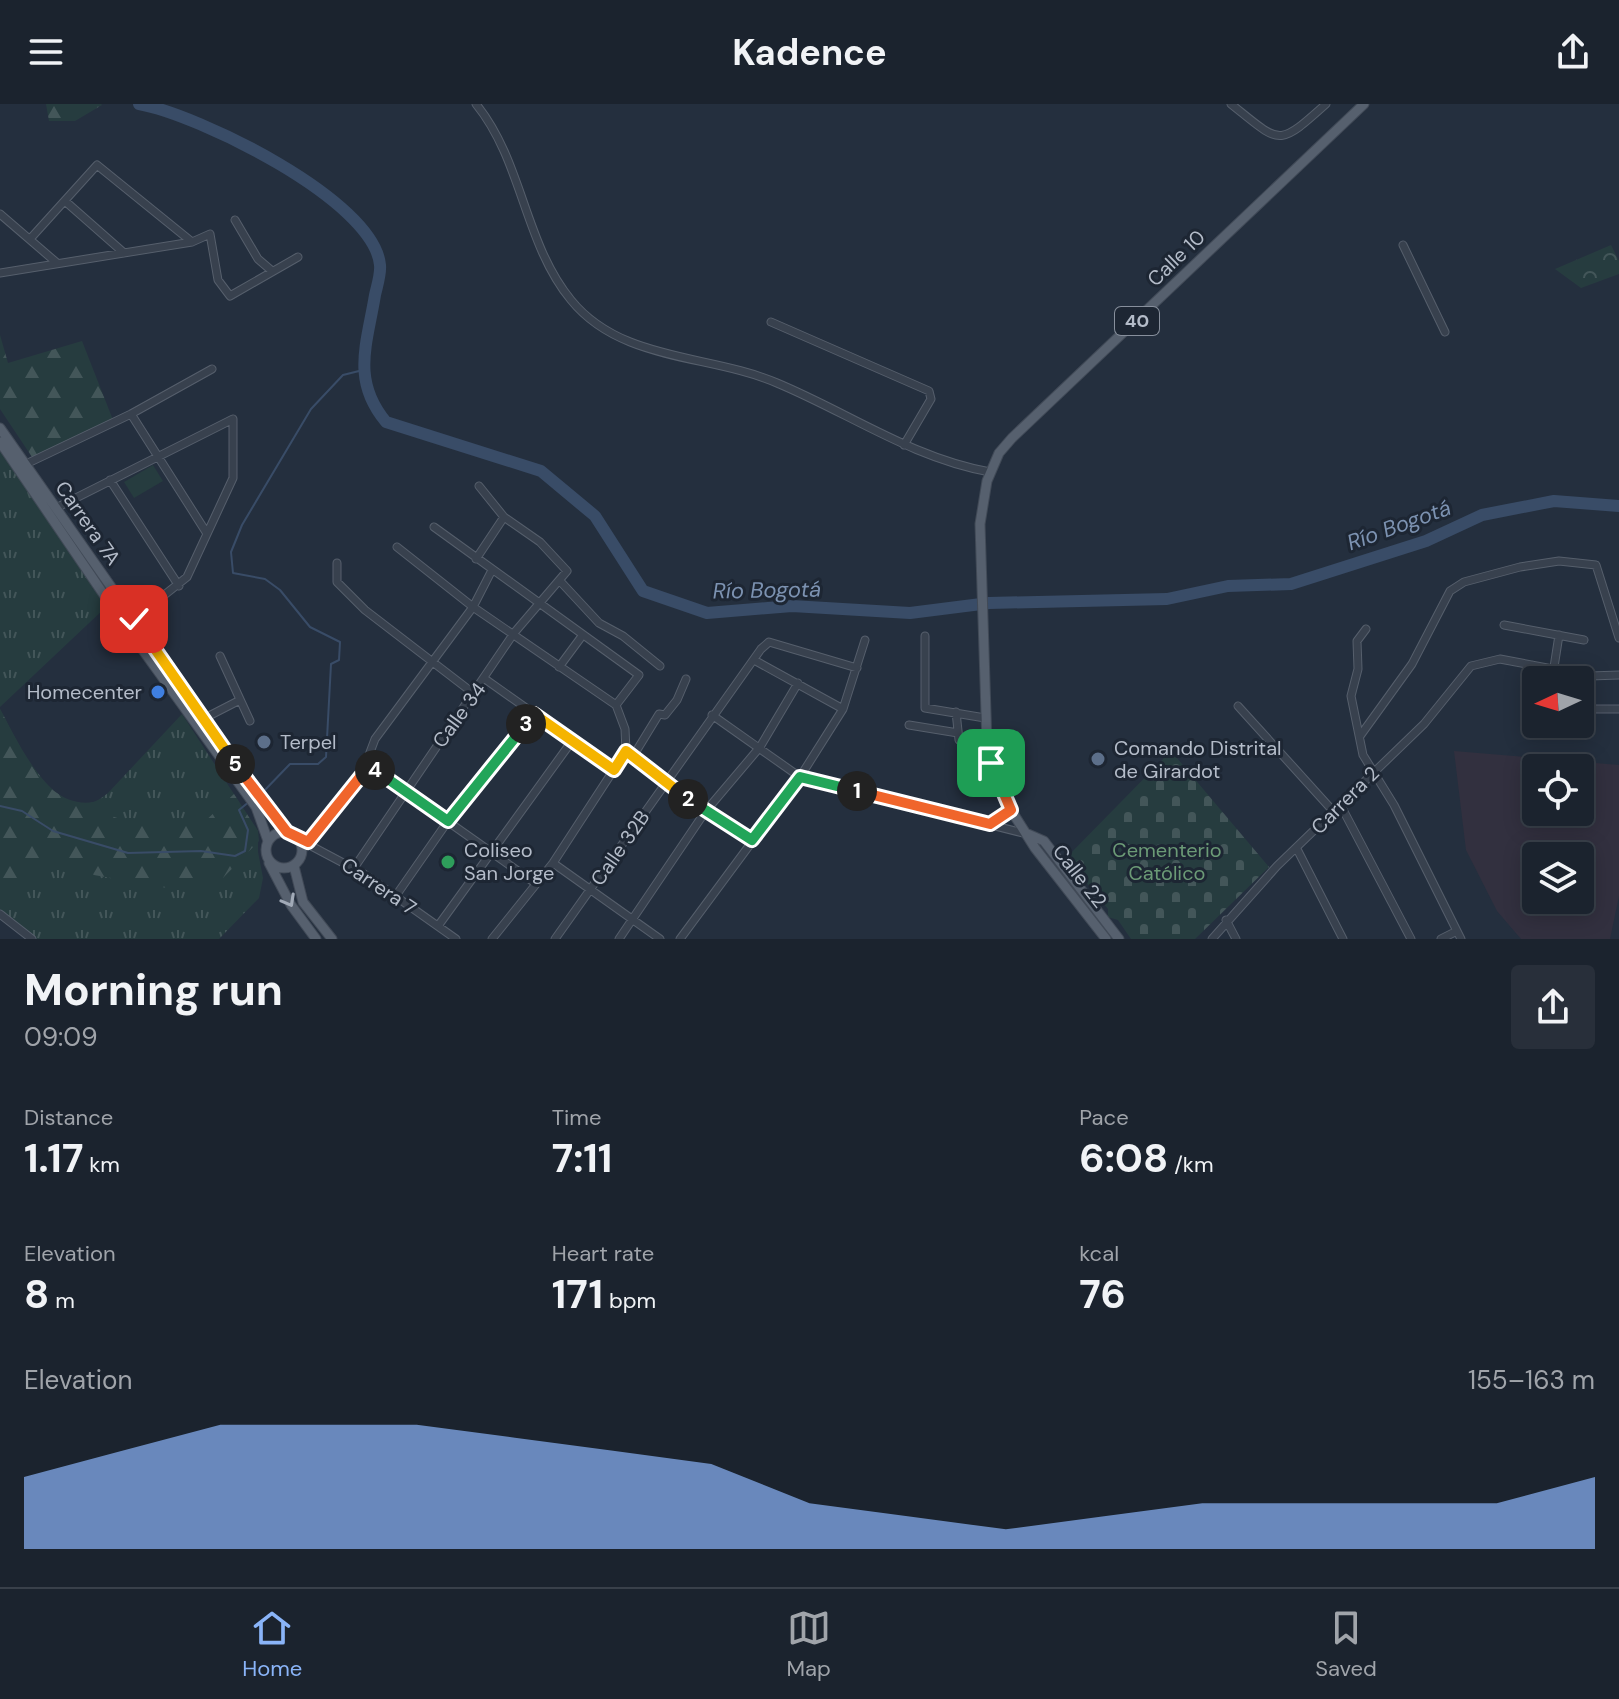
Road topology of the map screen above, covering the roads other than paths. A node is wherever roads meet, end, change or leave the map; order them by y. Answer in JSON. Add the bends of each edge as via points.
{"nodes":[{"id":1,"x":476,"y":104,"type":"edge"},
{"id":2,"x":1231,"y":104,"type":"edge"},
{"id":3,"x":1326,"y":104,"type":"edge"},
{"id":4,"x":1364,"y":104,"type":"edge"},
{"id":5,"x":65,"y":201,"type":"junction"},
{"id":6,"x":0,"y":214,"type":"edge"},
{"id":7,"x":235,"y":220,"type":"dead end"},
{"id":8,"x":30,"y":239,"type":"junction"},
{"id":9,"x":192,"y":242,"type":"junction"},
{"id":10,"x":1403,"y":245,"type":"dead end"},
{"id":11,"x":124,"y":253,"type":"junction"},
{"id":12,"x":298,"y":257,"type":"dead end"},
{"id":13,"x":57,"y":263,"type":"junction"},
{"id":14,"x":272,"y":271,"type":"junction"},
{"id":15,"x":0,"y":273,"type":"edge"},
{"id":16,"x":771,"y":322,"type":"dead end"},
{"id":17,"x":1445,"y":332,"type":"dead end"},
{"id":18,"x":212,"y":369,"type":"dead end"},
{"id":19,"x":131,"y":414,"type":"junction"},
{"id":20,"x":0,"y":428,"type":"edge"},
{"id":21,"x":0,"y":442,"type":"edge"},
{"id":22,"x":904,"y":445,"type":"junction"},
{"id":23,"x":157,"y":459,"type":"junction"},
{"id":24,"x":26,"y":464,"type":"junction"},
{"id":25,"x":990,"y":472,"type":"junction"},
{"id":26,"x":110,"y":480,"type":"junction"},
{"id":27,"x":479,"y":486,"type":"dead end"},
{"id":28,"x":56,"y":508,"type":"junction"},
{"id":29,"x":504,"y":517,"type":"junction"},
{"id":30,"x":434,"y":527,"type":"dead end"},
{"id":31,"x":206,"y":532,"type":"junction"},
{"id":32,"x":397,"y":547,"type":"dead end"},
{"id":33,"x":476,"y":559,"type":"junction"},
{"id":34,"x":337,"y":563,"type":"dead end"},
{"id":35,"x":492,"y":570,"type":"junction"},
{"id":36,"x":560,"y":581,"type":"junction"},
{"id":37,"x":179,"y":586,"type":"junction"},
{"id":38,"x":539,"y":604,"type":"junction"},
{"id":39,"x":473,"y":607,"type":"junction"},
{"id":40,"x":1615,"y":608,"type":"edge"},
{"id":41,"x":134,"y":619,"type":"junction"},
{"id":42,"x":1504,"y":625,"type":"dead end"},
{"id":43,"x":1366,"y":629,"type":"dead end"},
{"id":44,"x":982,"y":630,"type":"joint"},
{"id":45,"x":514,"y":633,"type":"junction"},
{"id":46,"x":1559,"y":635,"type":"junction"},
{"id":47,"x":582,"y":636,"type":"junction"},
{"id":48,"x":925,"y":636,"type":"dead end"},
{"id":49,"x":1619,"y":638,"type":"edge"},
{"id":50,"x":865,"y":640,"type":"dead end"},
{"id":51,"x":1584,"y":640,"type":"dead end"},
{"id":52,"x":220,"y":656,"type":"dead end"},
{"id":53,"x":754,"y":660,"type":"junction"},
{"id":54,"x":430,"y":661,"type":"junction"},
{"id":55,"x":1532,"y":665,"type":"joint"},
{"id":56,"x":660,"y":666,"type":"dead end"},
{"id":57,"x":1543,"y":666,"type":"edge"},
{"id":58,"x":1554,"y":666,"type":"edge"},
{"id":59,"x":559,"y":667,"type":"junction"},
{"id":60,"x":857,"y":668,"type":"junction"},
{"id":61,"x":1619,"y":675,"type":"edge"},
{"id":62,"x":1594,"y":676,"type":"edge"},
{"id":63,"x":485,"y":679,"type":"junction"},
{"id":64,"x":686,"y":679,"type":"dead end"},
{"id":65,"x":798,"y":683,"type":"junction"},
{"id":66,"x":473,"y":693,"type":"junction"},
{"id":67,"x":240,"y":700,"type":"junction"},
{"id":68,"x":616,"y":705,"type":"junction"},
{"id":69,"x":1238,"y":706,"type":"dead end"},
{"id":70,"x":843,"y":709,"type":"junction"},
{"id":71,"x":1594,"y":709,"type":"edge"},
{"id":72,"x":1619,"y":709,"type":"edge"},
{"id":73,"x":956,"y":712,"type":"junction"},
{"id":74,"x":534,"y":714,"type":"junction"},
{"id":75,"x":712,"y":715,"type":"junction"},
{"id":76,"x":985,"y":718,"type":"junction"},
{"id":77,"x":203,"y":719,"type":"junction"},
{"id":78,"x":250,"y":721,"type":"dead end"},
{"id":79,"x":909,"y":725,"type":"dead end"},
{"id":80,"x":958,"y":733,"type":"junction"},
{"id":81,"x":1360,"y":736,"type":"junction"},
{"id":82,"x":572,"y":741,"type":"junction"},
{"id":83,"x":977,"y":744,"type":"dead end"},
{"id":84,"x":760,"y":747,"type":"junction"},
{"id":85,"x":626,"y":751,"type":"junction"},
{"id":86,"x":632,"y":758,"type":"junction"},
{"id":87,"x":369,"y":766,"type":"junction"},
{"id":88,"x":614,"y":770,"type":"junction"},
{"id":89,"x":1373,"y":772,"type":"junction"},
{"id":90,"x":800,"y":777,"type":"junction"},
{"id":91,"x":665,"y":783,"type":"junction"},
{"id":92,"x":248,"y":789,"type":"junction"},
{"id":93,"x":405,"y":791,"type":"junction"},
{"id":94,"x":1340,"y":804,"type":"junction"},
{"id":95,"x":259,"y":805,"type":"junction"},
{"id":96,"x":1011,"y":810,"type":"junction"},
{"id":97,"x":1333,"y":811,"type":"junction"},
{"id":98,"x":705,"y":812,"type":"junction"},
{"id":99,"x":448,"y":821,"type":"junction"},
{"id":100,"x":990,"y":824,"type":"junction"},
{"id":101,"x":287,"y":832,"type":"junction"},
{"id":102,"x":1028,"y":834,"type":"junction"},
{"id":103,"x":303,"y":840,"type":"junction"},
{"id":104,"x":752,"y":840,"type":"junction"},
{"id":105,"x":268,"y":841,"type":"junction"},
{"id":106,"x":1297,"y":849,"type":"junction"},
{"id":107,"x":491,"y":854,"type":"junction"},
{"id":108,"x":268,"y":860,"type":"junction"},
{"id":109,"x":553,"y":863,"type":"junction"},
{"id":110,"x":294,"y":866,"type":"junction"},
{"id":111,"x":354,"y":868,"type":"junction"},
{"id":112,"x":535,"y":883,"type":"junction"},
{"id":113,"x":591,"y":890,"type":"junction"},
{"id":114,"x":395,"y":897,"type":"junction"},
{"id":115,"x":0,"y":914,"type":"edge"},
{"id":116,"x":633,"y":920,"type":"junction"},
{"id":117,"x":1226,"y":920,"type":"junction"},
{"id":118,"x":438,"y":926,"type":"junction"},
{"id":119,"x":1457,"y":931,"type":"junction"},
{"id":120,"x":32,"y":939,"type":"edge"},
{"id":121,"x":316,"y":939,"type":"edge"},
{"id":122,"x":332,"y":939,"type":"edge"},
{"id":123,"x":456,"y":939,"type":"edge"},
{"id":124,"x":492,"y":939,"type":"edge"},
{"id":125,"x":555,"y":939,"type":"edge"},
{"id":126,"x":619,"y":939,"type":"edge"},
{"id":127,"x":660,"y":939,"type":"edge"},
{"id":128,"x":680,"y":939,"type":"edge"},
{"id":129,"x":1106,"y":939,"type":"edge"},
{"id":130,"x":1119,"y":939,"type":"edge"},
{"id":131,"x":1212,"y":939,"type":"edge"},
{"id":132,"x":1236,"y":939,"type":"edge"},
{"id":133,"x":1343,"y":939,"type":"edge"},
{"id":134,"x":1411,"y":939,"type":"edge"},
{"id":135,"x":1441,"y":939,"type":"edge"},
{"id":136,"x":1461,"y":939,"type":"edge"}],
"edges":[{"from":1,"to":22,"type":"street","via":[[505,149],[547,266],[587,315],[653,351],[776,383]]},
{"from":2,"to":3,"type":"street","via":[[1281,138]]},
{"from":4,"to":25,"type":"main road","name":"Calle 10","number":"40","via":[[1012,438]]},
{"from":5,"to":8,"type":"street"},
{"from":5,"to":9,"type":"street","via":[[93,169],[102,166]]},
{"from":5,"to":11,"type":"street"},
{"from":6,"to":8,"type":"street"},
{"from":7,"to":14,"type":"street","via":[[258,259]]},
{"from":8,"to":13,"type":"street"},
{"from":9,"to":11,"type":"street"},
{"from":9,"to":14,"type":"street","via":[[210,234],[218,280],[226,294],[236,294]]},
{"from":10,"to":17,"type":"street"},
{"from":11,"to":13,"type":"street"},
{"from":12,"to":14,"type":"street"},
{"from":13,"to":15,"type":"street"},
{"from":16,"to":22,"type":"street","via":[[929,391],[931,399]]},
{"from":18,"to":19,"type":"street"},
{"from":19,"to":23,"type":"street"},
{"from":19,"to":24,"type":"street"},
{"from":20,"to":24,"type":"main road","name":"Carrera 7A"},
{"from":21,"to":92,"type":"main road","name":"Carrera 7A","via":[[119,617]]},
{"from":22,"to":25,"type":"street","via":[[930,458]]},
{"from":23,"to":26,"type":"street"},
{"from":23,"to":31,"type":"street"},
{"from":23,"to":31,"type":"street","via":[[233,419],[233,478]]},
{"from":24,"to":28,"type":"main road","name":"Carrera 7A"},
{"from":25,"to":44,"type":"main road","name":"Calle 10","number":"40","via":[[980,524]]},
{"from":26,"to":28,"type":"street"},
{"from":26,"to":37,"type":"street"},
{"from":27,"to":29,"type":"street"},
{"from":28,"to":41,"type":"main road","name":"Carrera 7A"},
{"from":29,"to":33,"type":"street"},
{"from":29,"to":36,"type":"street","name":"Calle 34","via":[[565,566]]},
{"from":30,"to":33,"type":"street"},
{"from":31,"to":37,"type":"street"},
{"from":32,"to":39,"type":"street"},
{"from":33,"to":35,"type":"street"},
{"from":34,"to":54,"type":"street","via":[[337,582]]},
{"from":35,"to":38,"type":"street"},
{"from":35,"to":39,"type":"street"},
{"from":36,"to":38,"type":"street","name":"Calle 34"},
{"from":36,"to":56,"type":"street","via":[[599,623]]},
{"from":37,"to":41,"type":"street"},
{"from":38,"to":45,"type":"street","name":"Calle 34"},
{"from":38,"to":47,"type":"street"},
{"from":39,"to":45,"type":"street"},
{"from":39,"to":54,"type":"street"},
{"from":40,"to":49,"type":"street"},
{"from":40,"to":81,"type":"street","via":[[1596,565],[1546,563],[1464,582],[1450,591],[1412,664]]},
{"from":41,"to":77,"type":"main road","name":"Carrera 7A"},
{"from":42,"to":46,"type":"street"},
{"from":43,"to":81,"type":"street","via":[[1357,641],[1358,669],[1351,696]]},
{"from":44,"to":76,"type":"main road","name":"Calle 22","number":"40"},
{"from":45,"to":59,"type":"street"},
{"from":45,"to":63,"type":"street","name":"Calle 34"},
{"from":46,"to":51,"type":"street"},
{"from":46,"to":58,"type":"street"},
{"from":47,"to":59,"type":"street"},
{"from":47,"to":68,"type":"street","via":[[639,675]]},
{"from":48,"to":73,"type":"street","via":[[925,708]]},
{"from":50,"to":60,"type":"street"},
{"from":52,"to":67,"type":"street"},
{"from":53,"to":60,"type":"street","name":"Calle 32B","via":[[769,642]]},
{"from":53,"to":65,"type":"street"},
{"from":53,"to":75,"type":"street","name":"Calle 32B"},
{"from":54,"to":66,"type":"street"},
{"from":54,"to":87,"type":"street","via":[[371,745]]},
{"from":55,"to":57,"type":"street"},
{"from":55,"to":89,"type":"street","name":"Carrera 2","via":[[1500,659],[1471,666],[1424,724]]},
{"from":59,"to":68,"type":"street"},
{"from":60,"to":70,"type":"street"},
{"from":61,"to":62,"type":"street"},
{"from":63,"to":66,"type":"street","name":"Calle 34"},
{"from":63,"to":74,"type":"street"},
{"from":64,"to":86,"type":"street","via":[[671,709],[659,714]]},
{"from":65,"to":70,"type":"street"},
{"from":65,"to":84,"type":"street"},
{"from":66,"to":93,"type":"street","name":"Calle 34"},
{"from":67,"to":77,"type":"street"},
{"from":67,"to":78,"type":"street"},
{"from":68,"to":85,"type":"street"},
{"from":69,"to":97,"type":"street"},
{"from":70,"to":90,"type":"street"},
{"from":71,"to":72,"type":"street"},
{"from":73,"to":76,"type":"street"},
{"from":73,"to":80,"type":"street"},
{"from":74,"to":82,"type":"street"},
{"from":74,"to":99,"type":"street"},
{"from":75,"to":84,"type":"street"},
{"from":75,"to":91,"type":"street","name":"Calle 32B"},
{"from":76,"to":96,"type":"main road","name":"Calle 22","number":"40","via":[[991,763]]},
{"from":77,"to":92,"type":"main road","name":"Carrera 7A"},
{"from":79,"to":80,"type":"street"},
{"from":80,"to":83,"type":"street","via":[[966,745]]},
{"from":81,"to":89,"type":"street"},
{"from":82,"to":88,"type":"street"},
{"from":82,"to":107,"type":"street"},
{"from":84,"to":90,"type":"street"},
{"from":84,"to":98,"type":"street"},
{"from":85,"to":86,"type":"street"},
{"from":85,"to":88,"type":"street"},
{"from":86,"to":91,"type":"street"},
{"from":87,"to":93,"type":"street"},
{"from":87,"to":103,"type":"street"},
{"from":88,"to":109,"type":"street"},
{"from":89,"to":94,"type":"street","name":"Carrera 2"},
{"from":89,"to":119,"type":"street"},
{"from":90,"to":100,"type":"street"},
{"from":90,"to":104,"type":"street"},
{"from":91,"to":98,"type":"street"},
{"from":91,"to":113,"type":"street","name":"Calle 32B"},
{"from":92,"to":95,"type":"main road","name":"Carrera 7A"},
{"from":93,"to":99,"type":"street"},
{"from":93,"to":111,"type":"street","name":"Calle 34"},
{"from":94,"to":97,"type":"street","name":"Carrera 2"},
{"from":94,"to":134,"type":"street"},
{"from":95,"to":101,"type":"main road","name":"Carrera 7A"},
{"from":95,"to":105,"type":"main road","name":"Carrera 7A"},
{"from":96,"to":100,"type":"street"},
{"from":96,"to":102,"type":"main road","name":"Calle 22","number":"40"},
{"from":97,"to":106,"type":"street","name":"Carrera 2"},
{"from":98,"to":104,"type":"street"},
{"from":98,"to":116,"type":"street"},
{"from":99,"to":107,"type":"street"},
{"from":99,"to":114,"type":"street"},
{"from":100,"to":102,"type":"street"},
{"from":101,"to":103,"type":"main road"},
{"from":101,"to":105,"type":"main road"},
{"from":102,"to":129,"type":"main road","name":"Calle 22","number":"40"},
{"from":102,"to":130,"type":"main road","name":"Calle 22","number":"40","via":[[1044,841]]},
{"from":103,"to":110,"type":"main road"},
{"from":103,"to":111,"type":"street","name":"Carrera 7"},
{"from":104,"to":128,"type":"street"},
{"from":105,"to":108,"type":"main road"},
{"from":106,"to":117,"type":"street","name":"Carrera 2"},
{"from":106,"to":133,"type":"street"},
{"from":107,"to":112,"type":"street"},
{"from":107,"to":118,"type":"street"},
{"from":108,"to":110,"type":"main road","via":[[277,868]]},
{"from":108,"to":121,"type":"main road","one_way":true},
{"from":109,"to":112,"type":"street"},
{"from":109,"to":113,"type":"street"},
{"from":110,"to":122,"type":"main road","via":[[303,902]]},
{"from":111,"to":114,"type":"street","name":"Carrera 7"},
{"from":112,"to":124,"type":"street"},
{"from":113,"to":116,"type":"street"},
{"from":113,"to":125,"type":"street","name":"Calle 32B"},
{"from":114,"to":118,"type":"street","name":"Carrera 7"},
{"from":115,"to":120,"type":"street"},
{"from":116,"to":126,"type":"street"},
{"from":116,"to":127,"type":"street"},
{"from":117,"to":131,"type":"street","name":"Carrera 2"},
{"from":117,"to":132,"type":"street"},
{"from":118,"to":123,"type":"street","name":"Carrera 7"},
{"from":119,"to":135,"type":"street"},
{"from":119,"to":136,"type":"street"}]}
